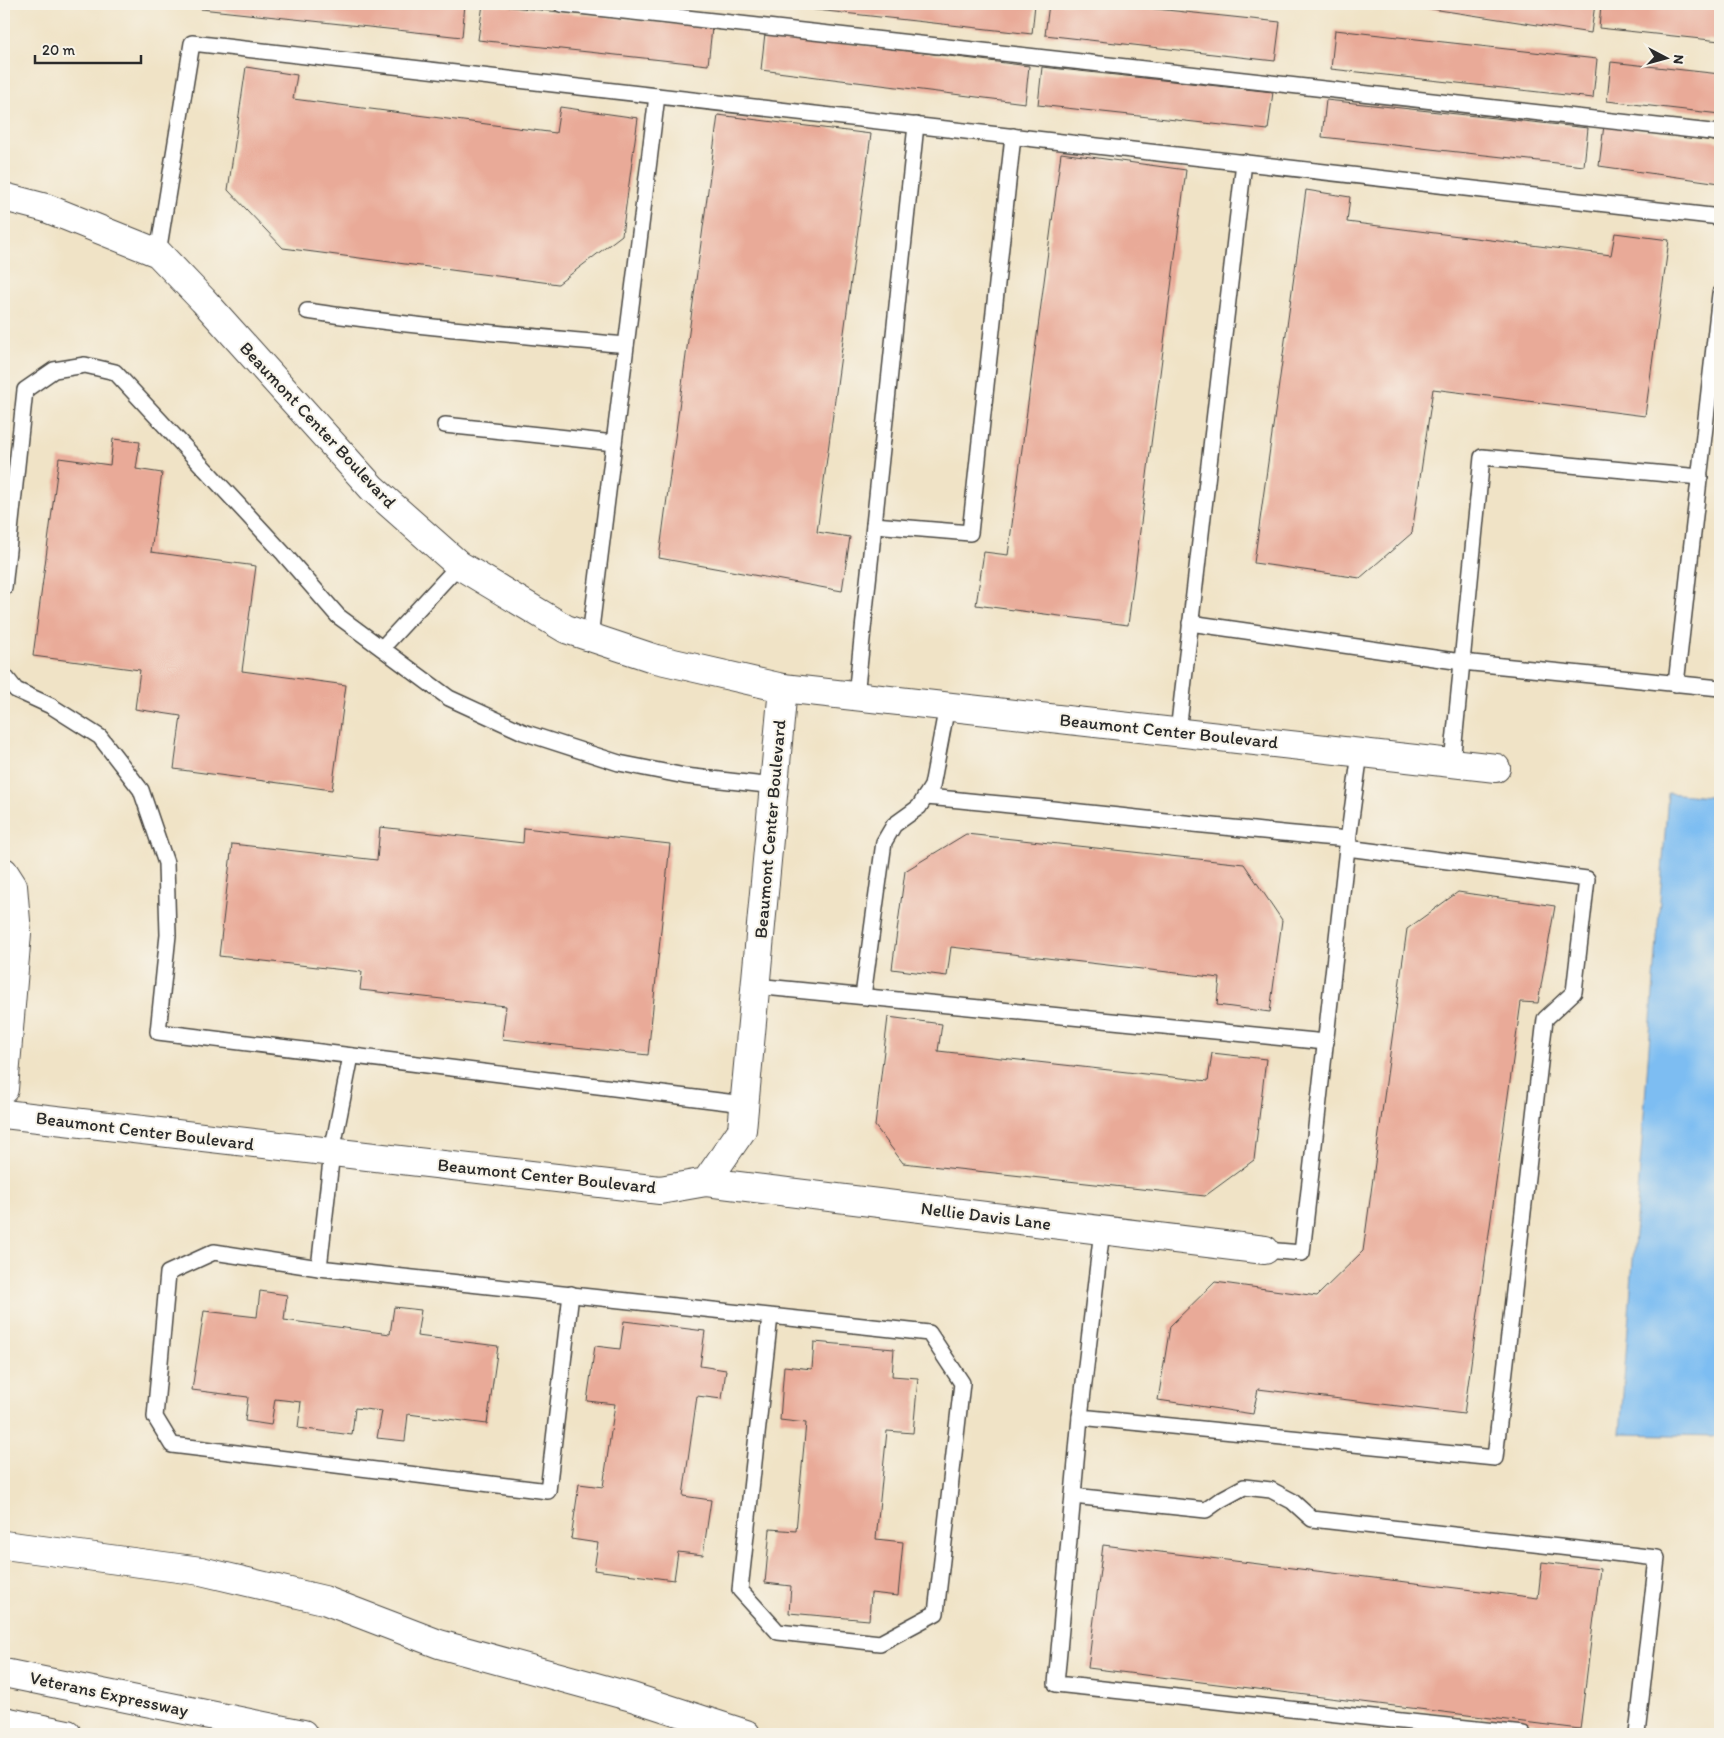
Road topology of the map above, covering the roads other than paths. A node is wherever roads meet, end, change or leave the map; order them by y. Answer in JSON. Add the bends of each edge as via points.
{"nodes":[{"id":1,"x":562,"y":4,"type":"edge"},
{"id":2,"x":657,"y":96,"type":"junction"},
{"id":3,"x":916,"y":125,"type":"junction"},
{"id":4,"x":1720,"y":133,"type":"edge"},
{"id":5,"x":1012,"y":136,"type":"junction"},
{"id":6,"x":1244,"y":162,"type":"junction"},
{"id":7,"x":4,"y":197,"type":"edge"},
{"id":8,"x":1720,"y":217,"type":"edge"},
{"id":9,"x":158,"y":253,"type":"junction"},
{"id":10,"x":1720,"y":294,"type":"edge"},
{"id":11,"x":308,"y":311,"type":"dead end"},
{"id":12,"x":626,"y":345,"type":"junction"},
{"id":13,"x":445,"y":425,"type":"dead end"},
{"id":14,"x":614,"y":443,"type":"junction"},
{"id":15,"x":1700,"y":477,"type":"junction"},
{"id":16,"x":874,"y":526,"type":"junction"},
{"id":17,"x":459,"y":565,"type":"junction"},
{"id":18,"x":4,"y":588,"type":"edge"},
{"id":19,"x":1190,"y":623,"type":"junction"},
{"id":20,"x":590,"y":637,"type":"junction"},
{"id":21,"x":382,"y":648,"type":"junction"},
{"id":22,"x":1462,"y":662,"type":"junction"},
{"id":23,"x":4,"y":675,"type":"edge"},
{"id":24,"x":1676,"y":684,"type":"junction"},
{"id":25,"x":783,"y":688,"type":"junction"},
{"id":26,"x":1720,"y":688,"type":"edge"},
{"id":27,"x":856,"y":696,"type":"junction"},
{"id":28,"x":947,"y":706,"type":"junction"},
{"id":29,"x":1178,"y":732,"type":"junction"},
{"id":30,"x":1360,"y":753,"type":"junction"},
{"id":31,"x":1452,"y":763,"type":"junction"},
{"id":32,"x":1496,"y":768,"type":"dead end"},
{"id":33,"x":774,"y":786,"type":"junction"},
{"id":34,"x":925,"y":797,"type":"junction"},
{"id":35,"x":1348,"y":843,"type":"junction"},
{"id":36,"x":4,"y":872,"type":"edge"},
{"id":37,"x":755,"y":986,"type":"junction"},
{"id":38,"x":863,"y":996,"type":"junction"},
{"id":39,"x":1326,"y":1042,"type":"junction"},
{"id":40,"x":351,"y":1056,"type":"junction"},
{"id":41,"x":4,"y":1089,"type":"edge"},
{"id":42,"x":744,"y":1104,"type":"junction"},
{"id":43,"x":4,"y":1114,"type":"edge"},
{"id":44,"x":332,"y":1152,"type":"junction"},
{"id":45,"x":706,"y":1182,"type":"junction"},
{"id":46,"x":1102,"y":1230,"type":"junction"},
{"id":47,"x":1265,"y":1250,"type":"joint"},
{"id":48,"x":319,"y":1268,"type":"junction"},
{"id":49,"x":571,"y":1294,"type":"junction"},
{"id":50,"x":770,"y":1316,"type":"junction"},
{"id":51,"x":1080,"y":1417,"type":"junction"},
{"id":52,"x":1073,"y":1496,"type":"junction"},
{"id":53,"x":4,"y":1545,"type":"edge"},
{"id":54,"x":4,"y":1673,"type":"edge"},
{"id":55,"x":4,"y":1721,"type":"edge"},
{"id":56,"x":67,"y":1734,"type":"edge"},
{"id":57,"x":303,"y":1734,"type":"edge"},
{"id":58,"x":746,"y":1734,"type":"edge"},
{"id":59,"x":1523,"y":1734,"type":"edge"},
{"id":60,"x":1637,"y":1734,"type":"edge"}],
"edges":[{"from":1,"to":4,"type":"lane"},
{"from":2,"to":3,"type":"lane"},
{"from":2,"to":9,"type":"lane","via":[[192,43]]},
{"from":2,"to":12,"type":"lane"},
{"from":3,"to":5,"type":"lane"},
{"from":3,"to":16,"type":"lane"},
{"from":5,"to":6,"type":"lane"},
{"from":5,"to":16,"type":"lane","via":[[970,533]]},
{"from":6,"to":8,"type":"lane"},
{"from":6,"to":19,"type":"lane"},
{"from":7,"to":9,"type":"main road","name":"Beaumont Center Boulevard","via":[[46,208]]},
{"from":9,"to":17,"type":"main road","name":"Beaumont Center Boulevard","via":[[372,488]]},
{"from":10,"to":15,"type":"lane"},
{"from":11,"to":12,"type":"lane","via":[[437,328]]},
{"from":12,"to":14,"type":"lane"},
{"from":13,"to":14,"type":"lane"},
{"from":14,"to":20,"type":"lane"},
{"from":15,"to":22,"type":"lane","via":[[1482,457]]},
{"from":15,"to":24,"type":"lane"},
{"from":16,"to":27,"type":"lane"},
{"from":17,"to":20,"type":"main road","name":"Beaumont Center Boulevard","via":[[566,629]]},
{"from":17,"to":21,"type":"lane"},
{"from":18,"to":21,"type":"lane","via":[[26,390],[54,370],[84,365],[115,372],[338,616]]},
{"from":19,"to":22,"type":"lane"},
{"from":19,"to":29,"type":"lane"},
{"from":20,"to":25,"type":"main road","name":"Beaumont Center Boulevard","via":[[656,660]]},
{"from":21,"to":33,"type":"lane","via":[[449,698],[523,732],[619,763],[685,776]]},
{"from":22,"to":24,"type":"lane"},
{"from":22,"to":31,"type":"lane"},
{"from":23,"to":40,"type":"lane","via":[[16,690],[51,706],[100,737],[141,790],[166,863],[168,935],[158,1032]]},
{"from":24,"to":26,"type":"lane"},
{"from":25,"to":27,"type":"main road","name":"Beaumont Center Boulevard"},
{"from":25,"to":33,"type":"main road","name":"Beaumont Center Boulevard"},
{"from":27,"to":28,"type":"main road","name":"Beaumont Center Boulevard"},
{"from":28,"to":29,"type":"main road","name":"Beaumont Center Boulevard"},
{"from":28,"to":34,"type":"lane","via":[[932,786]]},
{"from":29,"to":30,"type":"main road","name":"Beaumont Center Boulevard"},
{"from":30,"to":31,"type":"main road","name":"Beaumont Center Boulevard"},
{"from":30,"to":35,"type":"lane"},
{"from":31,"to":32,"type":"main road","name":"Beaumont Center Boulevard"},
{"from":33,"to":37,"type":"main road","name":"Beaumont Center Boulevard"},
{"from":34,"to":35,"type":"lane","via":[[1033,806]]},
{"from":34,"to":38,"type":"lane","via":[[920,807],[894,825],[884,842]]},
{"from":35,"to":39,"type":"lane"},
{"from":35,"to":51,"type":"lane","via":[[1587,879],[1574,992],[1545,1018],[1496,1458]]},
{"from":36,"to":41,"type":"main road","via":[[13,886],[16,934]]},
{"from":37,"to":38,"type":"lane"},
{"from":37,"to":42,"type":"main road","name":"Beaumont Center Boulevard"},
{"from":38,"to":39,"type":"lane"},
{"from":39,"to":47,"type":"lane","via":[[1302,1254]]},
{"from":40,"to":42,"type":"lane"},
{"from":40,"to":44,"type":"lane"},
{"from":42,"to":45,"type":"main road","name":"Beaumont Center Boulevard","via":[[742,1130]]},
{"from":43,"to":44,"type":"main road","name":"Beaumont Center Boulevard"},
{"from":44,"to":45,"type":"main road","name":"Beaumont Center Boulevard","via":[[660,1190]]},
{"from":44,"to":48,"type":"lane"},
{"from":45,"to":46,"type":"main road","name":"Nellie Davis Lane"},
{"from":46,"to":47,"type":"main road","name":"Nellie Davis Lane"},
{"from":46,"to":51,"type":"lane"},
{"from":48,"to":49,"type":"lane"},
{"from":48,"to":49,"type":"lane","via":[[214,1252],[168,1273],[155,1416],[172,1445],[548,1490]]},
{"from":49,"to":50,"type":"lane"},
{"from":50,"to":50,"type":"lane","via":[[929,1332],[962,1383],[936,1613],[880,1643],[778,1632],[740,1590]]},
{"from":51,"to":52,"type":"lane"},
{"from":52,"to":59,"type":"lane","via":[[1056,1684]]},
{"from":52,"to":60,"type":"lane","via":[[1206,1510],[1244,1487],[1271,1490],[1292,1501],[1312,1519],[1657,1558]]},
{"from":53,"to":58,"type":"main road","via":[[201,1571],[324,1600],[439,1644]]},
{"from":54,"to":57,"type":"main road","name":"Veterans Expressway"},
{"from":55,"to":56,"type":"main road"}]}
